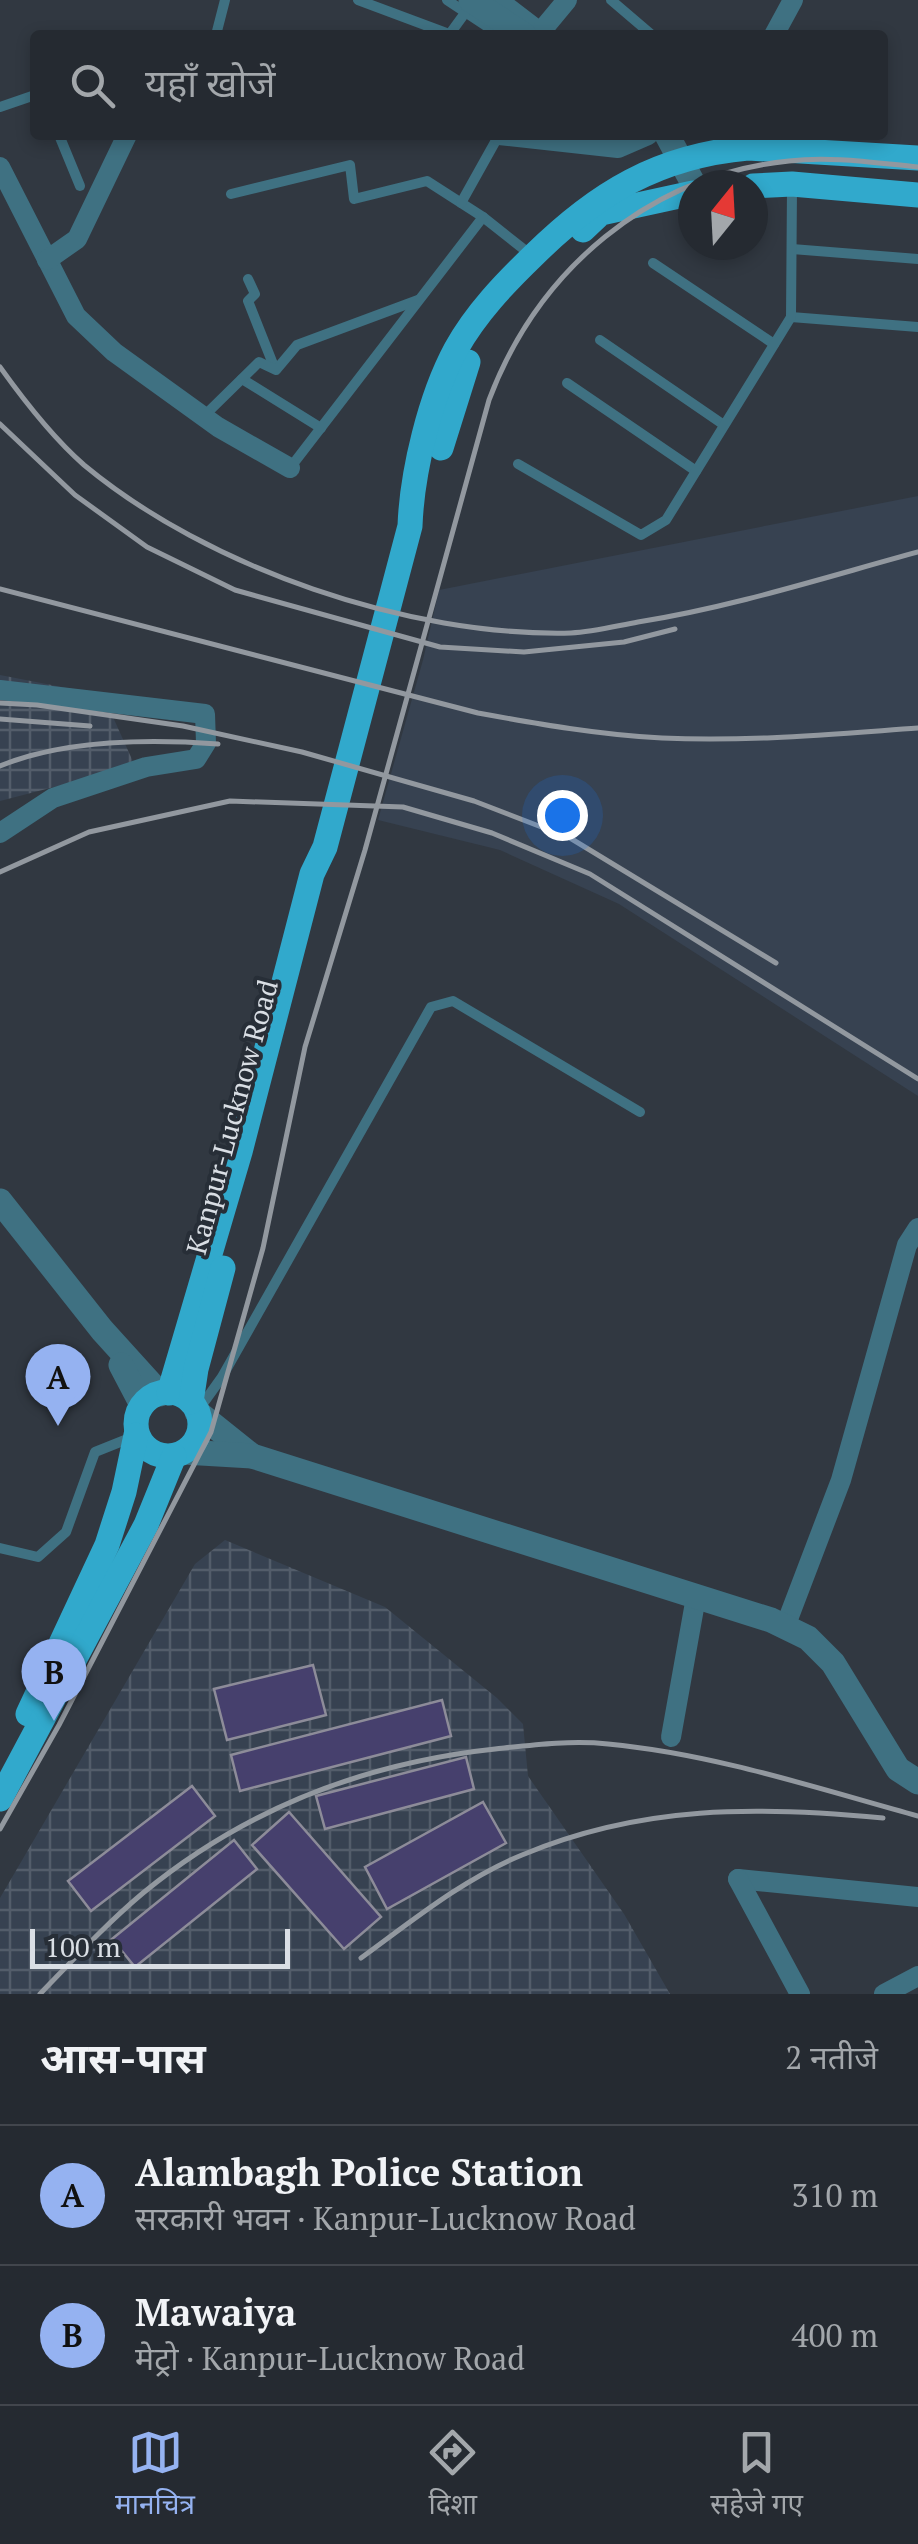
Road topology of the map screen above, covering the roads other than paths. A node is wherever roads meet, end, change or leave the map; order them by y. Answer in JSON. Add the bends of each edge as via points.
{"nodes":[{"id":1,"x":224,"y":0,"type":"edge"},
{"id":2,"x":358,"y":0,"type":"edge"},
{"id":3,"x":448,"y":0,"type":"edge"},
{"id":4,"x":498,"y":0,"type":"edge"},
{"id":5,"x":567,"y":0,"type":"edge"},
{"id":6,"x":611,"y":0,"type":"edge"},
{"id":7,"x":793,"y":0,"type":"edge"},
{"id":8,"x":468,"y":6,"type":"edge"},
{"id":9,"x":217,"y":30,"type":"edge"},
{"id":10,"x":436,"y":30,"type":"edge"},
{"id":11,"x":452,"y":30,"type":"edge"},
{"id":12,"x":494,"y":30,"type":"edge"},
{"id":13,"x":525,"y":30,"type":"edge"},
{"id":14,"x":531,"y":30,"type":"edge"},
{"id":15,"x":539,"y":30,"type":"edge"},
{"id":16,"x":646,"y":30,"type":"edge"},
{"id":17,"x":777,"y":30,"type":"edge"},
{"id":18,"x":30,"y":98,"type":"edge"},
{"id":19,"x":0,"y":107,"type":"edge"},
{"id":20,"x":60,"y":140,"type":"edge"},
{"id":21,"x":125,"y":140,"type":"edge"},
{"id":22,"x":496,"y":140,"type":"edge"},
{"id":23,"x":545,"y":140,"type":"edge"},
{"id":24,"x":636,"y":140,"type":"edge"},
{"id":25,"x":669,"y":140,"type":"edge"},
{"id":26,"x":724,"y":143,"type":"edge"},
{"id":27,"x":918,"y":158,"type":"edge"},
{"id":28,"x":680,"y":161,"type":"junction"},
{"id":29,"x":0,"y":167,"type":"edge"},
{"id":30,"x":685,"y":170,"type":"edge"},
{"id":31,"x":792,"y":184,"type":"junction"},
{"id":32,"x":768,"y":185,"type":"edge"},
{"id":33,"x":80,"y":186,"type":"dead end"},
{"id":34,"x":231,"y":194,"type":"dead end"},
{"id":35,"x":678,"y":196,"type":"edge"},
{"id":36,"x":918,"y":196,"type":"edge"},
{"id":37,"x":462,"y":203,"type":"junction"},
{"id":38,"x":483,"y":217,"type":"junction"},
{"id":39,"x":792,"y":248,"type":"junction"},
{"id":40,"x":533,"y":256,"type":"junction"},
{"id":41,"x":918,"y":259,"type":"edge"},
{"id":42,"x":47,"y":260,"type":"junction"},
{"id":43,"x":653,"y":263,"type":"dead end"},
{"id":44,"x":248,"y":279,"type":"dead end"},
{"id":45,"x":419,"y":300,"type":"junction"},
{"id":46,"x":791,"y":317,"type":"junction"},
{"id":47,"x":918,"y":327,"type":"edge"},
{"id":48,"x":600,"y":340,"type":"dead end"},
{"id":49,"x":774,"y":344,"type":"junction"},
{"id":50,"x":276,"y":370,"type":"junction"},
{"id":51,"x":242,"y":379,"type":"junction"},
{"id":52,"x":566,"y":383,"type":"dead end"},
{"id":53,"x":204,"y":416,"type":"junction"},
{"id":54,"x":724,"y":425,"type":"junction"},
{"id":55,"x":321,"y":428,"type":"junction"},
{"id":56,"x":518,"y":464,"type":"dead end"},
{"id":57,"x":290,"y":468,"type":"joint"},
{"id":58,"x":696,"y":471,"type":"junction"},
{"id":59,"x":410,"y":526,"type":"junction"},
{"id":60,"x":0,"y":690,"type":"edge"},
{"id":61,"x":0,"y":833,"type":"edge"},
{"id":62,"x":640,"y":1112,"type":"dead end"},
{"id":63,"x":0,"y":1201,"type":"edge"},
{"id":64,"x":914,"y":1240,"type":"edge"},
{"id":65,"x":172,"y":1401,"type":"junction"},
{"id":66,"x":136,"y":1435,"type":"junction"},
{"id":67,"x":179,"y":1454,"type":"junction"},
{"id":68,"x":252,"y":1456,"type":"junction"},
{"id":69,"x":0,"y":1548,"type":"edge"},
{"id":70,"x":696,"y":1596,"type":"junction"},
{"id":71,"x":785,"y":1627,"type":"junction"},
{"id":72,"x":672,"y":1737,"type":"dead end"},
{"id":73,"x":0,"y":1768,"type":"edge"},
{"id":74,"x":918,"y":1782,"type":"edge"},
{"id":75,"x":0,"y":1799,"type":"edge"},
{"id":76,"x":918,"y":1897,"type":"edge"},
{"id":77,"x":918,"y":1976,"type":"edge"},
{"id":78,"x":800,"y":1994,"type":"edge"},
{"id":79,"x":884,"y":1994,"type":"edge"}],
"edges":[{"from":1,"to":9,"type":"lane"},
{"from":2,"to":10,"type":"lane"},
{"from":3,"to":8,"type":"lane"},
{"from":4,"to":14,"type":"street"},
{"from":5,"to":15,"type":"street"},
{"from":6,"to":16,"type":"lane"},
{"from":7,"to":17,"type":"street"},
{"from":8,"to":11,"type":"lane"},
{"from":8,"to":12,"type":"lane"},
{"from":8,"to":13,"type":"street"},
{"from":18,"to":19,"type":"lane"},
{"from":20,"to":33,"type":"lane"},
{"from":21,"to":42,"type":"street","via":[[77,238]]},
{"from":22,"to":37,"type":"lane"},
{"from":23,"to":24,"type":"street","via":[[618,148]]},
{"from":25,"to":28,"type":"street"},
{"from":26,"to":27,"type":"main road"},
{"from":26,"to":28,"type":"main road"},
{"from":28,"to":30,"type":"street"},
{"from":28,"to":40,"type":"main road","via":[[605,194]]},
{"from":29,"to":42,"type":"street"},
{"from":31,"to":32,"type":"main road"},
{"from":31,"to":36,"type":"main road"},
{"from":31,"to":39,"type":"lane"},
{"from":34,"to":37,"type":"lane","via":[[350,165],[354,198],[427,181]]},
{"from":35,"to":59,"type":"main road","via":[[601,214],[494,323],[468,363],[426,502]]},
{"from":37,"to":38,"type":"lane"},
{"from":38,"to":40,"type":"lane"},
{"from":38,"to":45,"type":"lane"},
{"from":39,"to":41,"type":"lane"},
{"from":39,"to":46,"type":"lane"},
{"from":40,"to":59,"type":"main road","via":[[480,312],[456,350],[416,477]]},
{"from":42,"to":53,"type":"street","via":[[76,316]]},
{"from":43,"to":49,"type":"lane"},
{"from":44,"to":50,"type":"lane","via":[[255,294],[248,301]]},
{"from":45,"to":50,"type":"lane","via":[[296,344]]},
{"from":45,"to":55,"type":"lane"},
{"from":46,"to":47,"type":"lane"},
{"from":46,"to":49,"type":"lane"},
{"from":48,"to":54,"type":"lane"},
{"from":49,"to":54,"type":"lane"},
{"from":50,"to":51,"type":"lane","via":[[259,362]]},
{"from":51,"to":53,"type":"lane"},
{"from":51,"to":55,"type":"lane"},
{"from":52,"to":58,"type":"lane"},
{"from":53,"to":57,"type":"street"},
{"from":54,"to":58,"type":"lane"},
{"from":55,"to":57,"type":"lane"},
{"from":56,"to":58,"type":"lane","via":[[641,535],[666,520]]},
{"from":59,"to":65,"type":"main road","name":"Kanpur-Lucknow Road","via":[[326,847],[326,881],[196,1369]]},
{"from":60,"to":61,"type":"street","via":[[205,714],[206,744],[196,759],[146,767],[53,798]]},
{"from":62,"to":65,"type":"lane","via":[[453,1002],[431,1007],[222,1377]]},
{"from":63,"to":65,"type":"street","via":[[102,1330]]},
{"from":64,"to":71,"type":"street","via":[[841,1480]]},
{"from":65,"to":66,"type":"main road","name":"Kanpur-Lucknow Road","via":[[136,1419]]},
{"from":65,"to":67,"type":"main road","name":"Kanpur-Lucknow Road","via":[[200,1430]]},
{"from":65,"to":68,"type":"street"},
{"from":66,"to":67,"type":"main road","via":[[152,1452]]},
{"from":66,"to":69,"type":"lane","via":[[95,1452],[66,1532],[38,1557]]},
{"from":66,"to":73,"type":"main road","name":"Kanpur-Lucknow Road","via":[[107,1545]]},
{"from":67,"to":68,"type":"street"},
{"from":67,"to":75,"type":"main road","name":"Kanpur-Lucknow Road"},
{"from":68,"to":70,"type":"street"},
{"from":70,"to":71,"type":"street"},
{"from":70,"to":72,"type":"street"},
{"from":71,"to":74,"type":"street","via":[[834,1663],[898,1769]]},
{"from":76,"to":78,"type":"street","via":[[738,1879]]},
{"from":77,"to":79,"type":"street"}]}
